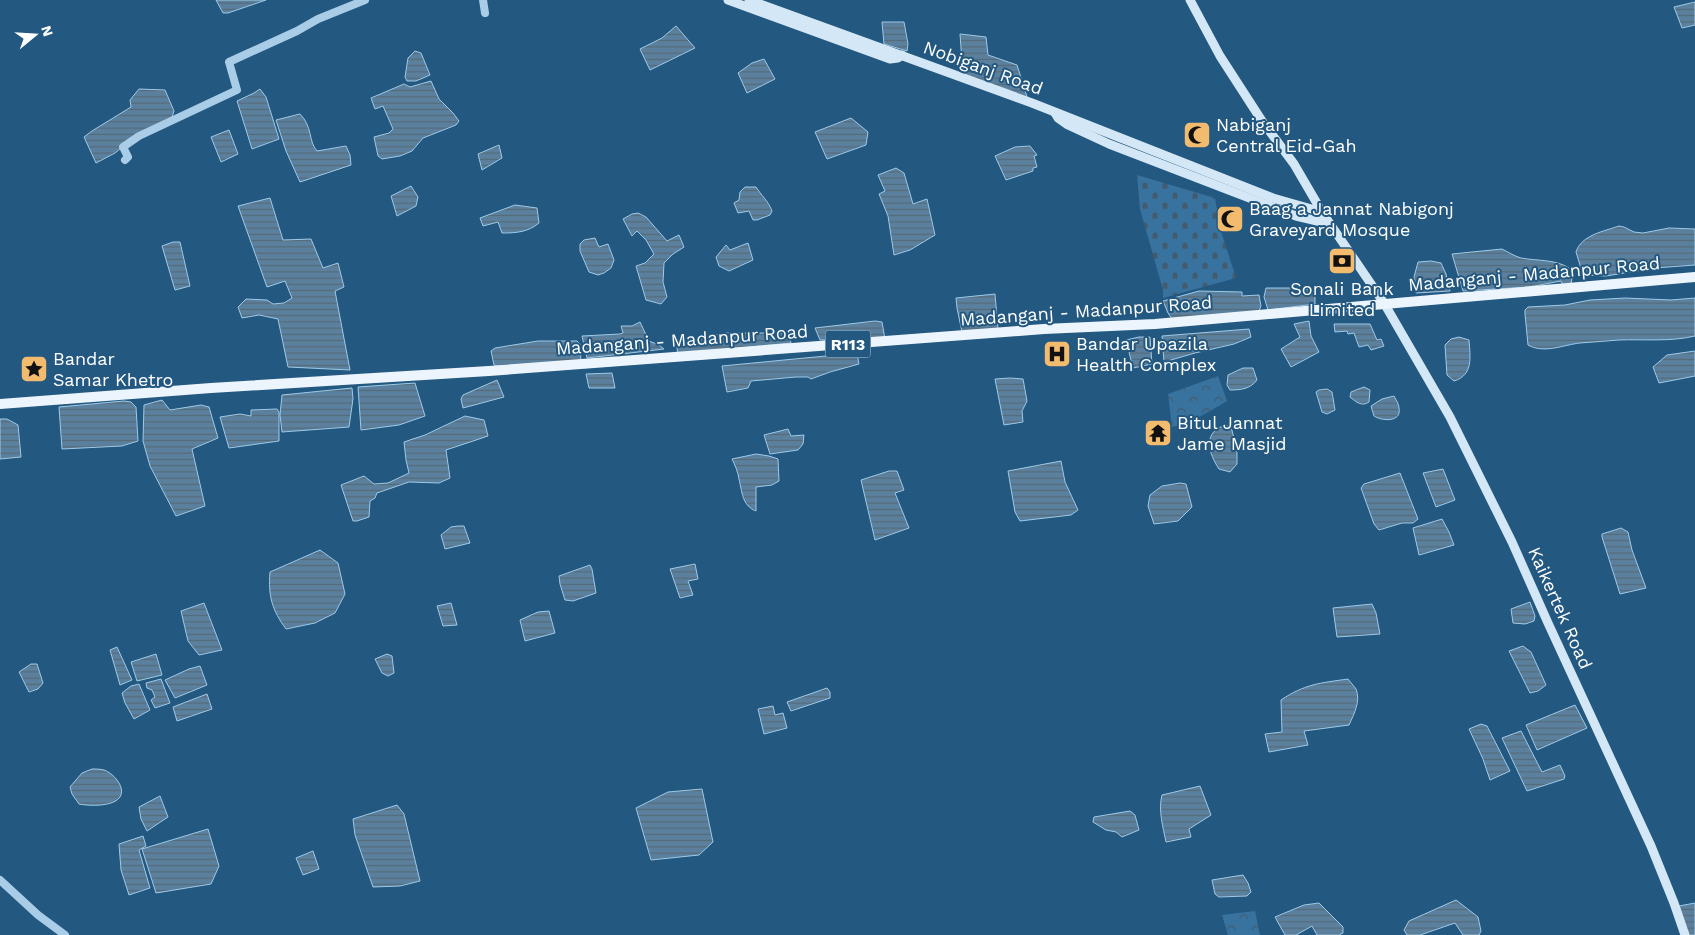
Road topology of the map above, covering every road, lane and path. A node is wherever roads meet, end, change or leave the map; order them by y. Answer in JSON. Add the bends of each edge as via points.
{"nodes":[{"id":1,"x":365,"y":0,"type":"edge"},
{"id":2,"x":483,"y":0,"type":"edge"},
{"id":3,"x":728,"y":0,"type":"edge"},
{"id":4,"x":749,"y":0,"type":"edge"},
{"id":5,"x":1190,"y":0,"type":"edge"},
{"id":6,"x":485,"y":13,"type":"dead end"},
{"id":7,"x":902,"y":55,"type":"junction"},
{"id":8,"x":1053,"y":111,"type":"junction"},
{"id":9,"x":124,"y":160,"type":"dead end"},
{"id":10,"x":1322,"y":212,"type":"junction"},
{"id":11,"x":1330,"y":224,"type":"junction"},
{"id":12,"x":1695,"y":277,"type":"edge"},
{"id":13,"x":1384,"y":303,"type":"junction"},
{"id":14,"x":0,"y":404,"type":"edge"},
{"id":15,"x":0,"y":880,"type":"edge"},
{"id":16,"x":65,"y":935,"type":"edge"},
{"id":17,"x":1685,"y":935,"type":"edge"}],
"edges":[{"from":1,"to":9,"type":"street","via":[[229,62],[237,90],[139,136],[123,147],[128,157]]},
{"from":2,"to":6,"type":"street"},
{"from":3,"to":7,"type":"main road","name":"Nobiganj Road","via":[[890,59]]},
{"from":4,"to":7,"type":"main road","name":"Nobiganj Road"},
{"from":5,"to":10,"type":"main road","name":"Kaikertek Road","via":[[1220,56],[1294,164]]},
{"from":7,"to":8,"type":"main road","name":"Nobiganj Road"},
{"from":8,"to":10,"type":"main road","name":"Nobiganj Road","via":[[1273,198]]},
{"from":8,"to":11,"type":"main road","name":"Nobiganj Road","via":[[1068,125],[1109,144],[1296,216]]},
{"from":10,"to":11,"type":"main road","name":"Kaikertek Road"},
{"from":11,"to":13,"type":"main road","name":"Kaikertek Road"},
{"from":12,"to":13,"type":"main road","name":"Madanganj - Madanpur Road","number":"R113"},
{"from":13,"to":14,"type":"main road","name":"Madanganj - Madanpur Road","number":"R113","via":[[1155,324],[1044,329]]},
{"from":13,"to":17,"type":"main road","name":"Kaikertek Road","via":[[1450,417],[1512,542],[1651,846]]},
{"from":15,"to":16,"type":"street"}]}
